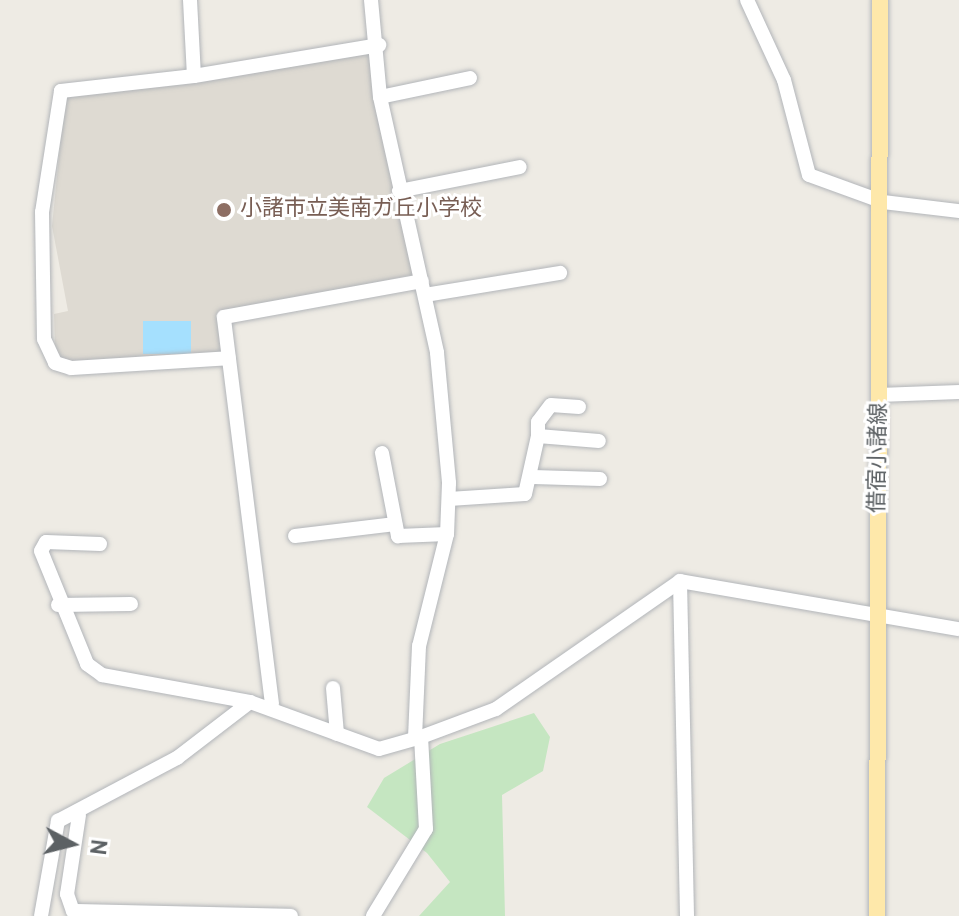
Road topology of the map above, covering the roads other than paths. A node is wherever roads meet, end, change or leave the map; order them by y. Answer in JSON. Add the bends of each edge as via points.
{"nodes":[{"id":1,"x":190,"y":0,"type":"edge"},
{"id":2,"x":371,"y":0,"type":"edge"},
{"id":3,"x":747,"y":0,"type":"edge"},
{"id":4,"x":880,"y":0,"type":"edge"},
{"id":5,"x":379,"y":45,"type":"junction"},
{"id":6,"x":194,"y":76,"type":"junction"},
{"id":7,"x":470,"y":78,"type":"dead end"},
{"id":8,"x":380,"y":97,"type":"junction"},
{"id":9,"x":520,"y":167,"type":"dead end"},
{"id":10,"x":399,"y":191,"type":"junction"},
{"id":11,"x":883,"y":202,"type":"junction"},
{"id":12,"x":959,"y":211,"type":"edge"},
{"id":13,"x":560,"y":273,"type":"dead end"},
{"id":14,"x":424,"y":288,"type":"junction"},
{"id":15,"x":229,"y":358,"type":"junction"},
{"id":16,"x":959,"y":392,"type":"edge"},
{"id":17,"x":879,"y":395,"type":"junction"},
{"id":18,"x":579,"y":407,"type":"dead end"},
{"id":19,"x":538,"y":436,"type":"junction"},
{"id":20,"x":599,"y":441,"type":"dead end"},
{"id":21,"x":382,"y":453,"type":"dead end"},
{"id":22,"x":533,"y":477,"type":"junction"},
{"id":23,"x":600,"y":479,"type":"dead end"},
{"id":24,"x":449,"y":499,"type":"junction"},
{"id":25,"x":395,"y":524,"type":"junction"},
{"id":26,"x":447,"y":534,"type":"junction"},
{"id":27,"x":295,"y":536,"type":"dead end"},
{"id":28,"x":100,"y":544,"type":"dead end"},
{"id":29,"x":680,"y":581,"type":"junction"},
{"id":30,"x":131,"y":604,"type":"dead end"},
{"id":31,"x":58,"y":605,"type":"junction"},
{"id":32,"x":877,"y":616,"type":"junction"},
{"id":33,"x":959,"y":629,"type":"edge"},
{"id":34,"x":333,"y":688,"type":"dead end"},
{"id":35,"x":250,"y":702,"type":"junction"},
{"id":36,"x":272,"y":704,"type":"junction"},
{"id":37,"x":337,"y":734,"type":"junction"},
{"id":38,"x":418,"y":737,"type":"junction"},
{"id":39,"x":79,"y":815,"type":"junction"},
{"id":40,"x":95,"y":915,"type":"edge"},
{"id":41,"x":181,"y":915,"type":"edge"},
{"id":42,"x":41,"y":916,"type":"edge"},
{"id":43,"x":291,"y":916,"type":"edge"},
{"id":44,"x":373,"y":916,"type":"edge"},
{"id":45,"x":687,"y":916,"type":"edge"},
{"id":46,"x":877,"y":916,"type":"edge"}],
"edges":[{"from":1,"to":6,"type":"street"},
{"from":2,"to":5,"type":"street"},
{"from":3,"to":11,"type":"street","via":[[784,80],[809,175]]},
{"from":4,"to":11,"type":"main road","name":"借宿小諸線"},
{"from":5,"to":6,"type":"street"},
{"from":5,"to":8,"type":"street"},
{"from":6,"to":15,"type":"street","via":[[61,91],[42,212],[44,339],[55,363],[71,368]]},
{"from":7,"to":8,"type":"street"},
{"from":8,"to":10,"type":"street"},
{"from":9,"to":10,"type":"street"},
{"from":10,"to":14,"type":"street"},
{"from":11,"to":12,"type":"street"},
{"from":11,"to":17,"type":"main road","name":"借宿小諸線"},
{"from":13,"to":14,"type":"street"},
{"from":14,"to":15,"type":"street","via":[[224,317]]},
{"from":14,"to":24,"type":"street"},
{"from":15,"to":36,"type":"street"},
{"from":16,"to":17,"type":"street"},
{"from":17,"to":32,"type":"main road","name":"借宿小諸線"},
{"from":18,"to":19,"type":"street","via":[[551,405],[538,422]]},
{"from":19,"to":20,"type":"street"},
{"from":19,"to":22,"type":"street"},
{"from":21,"to":25,"type":"street"},
{"from":22,"to":23,"type":"street"},
{"from":22,"to":24,"type":"street","via":[[525,494]]},
{"from":24,"to":26,"type":"street"},
{"from":25,"to":26,"type":"street","via":[[398,536]]},
{"from":25,"to":27,"type":"street"},
{"from":26,"to":38,"type":"street","via":[[419,646]]},
{"from":28,"to":31,"type":"street","via":[[46,542],[42,564]]},
{"from":29,"to":32,"type":"street"},
{"from":29,"to":38,"type":"street","via":[[496,709]]},
{"from":29,"to":45,"type":"street"},
{"from":30,"to":31,"type":"street"},
{"from":31,"to":35,"type":"street","via":[[75,650],[102,675]]},
{"from":32,"to":33,"type":"street"},
{"from":32,"to":46,"type":"main road","name":"借宿小諸線"},
{"from":34,"to":37,"type":"street"},
{"from":35,"to":36,"type":"street"},
{"from":35,"to":39,"type":"street","via":[[177,758]]},
{"from":36,"to":37,"type":"street"},
{"from":37,"to":38,"type":"street","via":[[379,749]]},
{"from":38,"to":44,"type":"street","via":[[426,829]]},
{"from":39,"to":40,"type":"street","via":[[67,894],[73,911]]},
{"from":39,"to":42,"type":"street","via":[[53,829]]},
{"from":40,"to":41,"type":"street"},
{"from":41,"to":43,"type":"street"}]}
